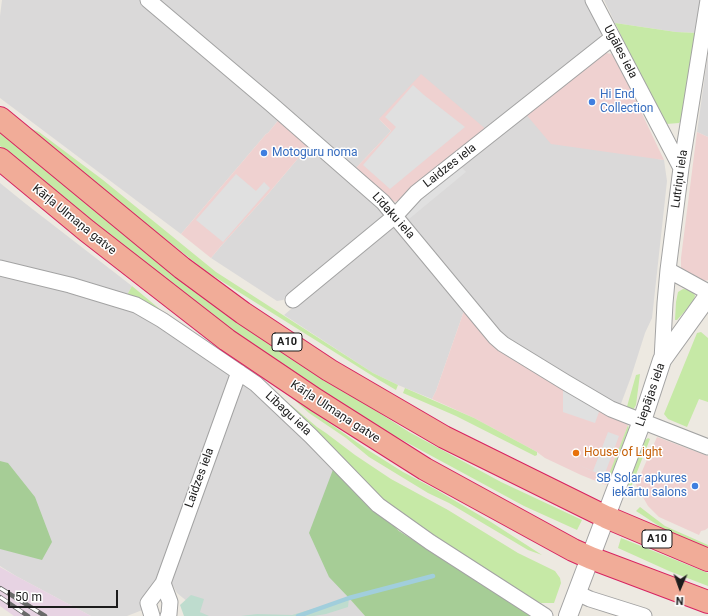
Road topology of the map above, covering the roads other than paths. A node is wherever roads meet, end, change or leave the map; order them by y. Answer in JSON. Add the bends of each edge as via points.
{"nodes":[{"id":1,"x":148,"y":0,"type":"edge"},
{"id":2,"x":593,"y":0,"type":"edge"},
{"id":3,"x":708,"y":0,"type":"edge"},
{"id":4,"x":612,"y":38,"type":"junction"},
{"id":5,"x":0,"y":118,"type":"edge"},
{"id":6,"x":0,"y":159,"type":"edge"},
{"id":7,"x":681,"y":168,"type":"junction"},
{"id":8,"x":395,"y":216,"type":"junction"},
{"id":9,"x":0,"y":268,"type":"edge"},
{"id":10,"x":668,"y":270,"type":"junction"},
{"id":11,"x":708,"y":292,"type":"edge"},
{"id":12,"x":708,"y":296,"type":"edge"},
{"id":13,"x":293,"y":300,"type":"dead end"},
{"id":14,"x":662,"y":360,"type":"junction"},
{"id":15,"x":239,"y":372,"type":"junction"},
{"id":16,"x":642,"y":421,"type":"junction"},
{"id":17,"x":708,"y":447,"type":"edge"},
{"id":18,"x":606,"y":517,"type":"junction"},
{"id":19,"x":591,"y":558,"type":"junction"},
{"id":20,"x":708,"y":560,"type":"edge"},
{"id":21,"x":163,"y":583,"type":"junction"},
{"id":22,"x":577,"y":593,"type":"junction"},
{"id":23,"x":708,"y":602,"type":"edge"},
{"id":24,"x":152,"y":616,"type":"edge"},
{"id":25,"x":168,"y":616,"type":"edge"},
{"id":26,"x":545,"y":616,"type":"edge"},
{"id":27,"x":568,"y":616,"type":"edge"},
{"id":28,"x":644,"y":616,"type":"edge"}],
"edges":[{"from":1,"to":8,"type":"street","name":"Līdaku iela","via":[[289,119],[383,202]]},
{"from":2,"to":4,"type":"street","name":"Ugāles iela"},
{"from":3,"to":7,"type":"street","name":"Lutriņu iela"},
{"from":4,"to":7,"type":"street","name":"Ugāles iela"},
{"from":4,"to":8,"type":"street","name":"Laidzes iela","via":[[416,193]]},
{"from":5,"to":18,"type":"highway","number":"A10","via":[[182,268],[243,313],[329,370],[444,437]]},
{"from":6,"to":19,"type":"highway","name":"Kārļa Ulmaņa gatve","number":"A10","via":[[87,231],[227,340],[425,469]]},
{"from":7,"to":10,"type":"street","name":"Lutriņu iela"},
{"from":8,"to":13,"type":"street","name":"Laidzes iela"},
{"from":8,"to":16,"type":"street","name":"Līdaku iela","via":[[503,344],[604,405]]},
{"from":9,"to":15,"type":"street","name":"Lībagu iela","via":[[136,305]]},
{"from":10,"to":11,"type":"street"},
{"from":10,"to":14,"type":"street","name":"Lutriņu iela"},
{"from":12,"to":14,"type":"street","name":"Liepājas iela"},
{"from":14,"to":16,"type":"street","name":"Liepājas iela"},
{"from":15,"to":21,"type":"street","name":"Laidzes iela"},
{"from":15,"to":26,"type":"street","name":"Lībagu iela","via":[[256,384],[311,436],[378,505],[430,542]]},
{"from":16,"to":17,"type":"street","name":"Līdaku iela"},
{"from":16,"to":18,"type":"street","name":"Liepājas iela"},
{"from":18,"to":19,"type":"street","name":"Liepājas iela"},
{"from":18,"to":20,"type":"highway","number":"A10"},
{"from":19,"to":22,"type":"street","name":"Liepājas iela"},
{"from":19,"to":23,"type":"highway","name":"Kārļa Ulmaņa gatve","number":"A10"},
{"from":21,"to":24,"type":"street","name":"Laidzes iela","via":[[148,603]]},
{"from":21,"to":25,"type":"street","via":[[170,602]]},
{"from":22,"to":27,"type":"street","name":"Liepājas iela"},
{"from":22,"to":28,"type":"street"}]}
